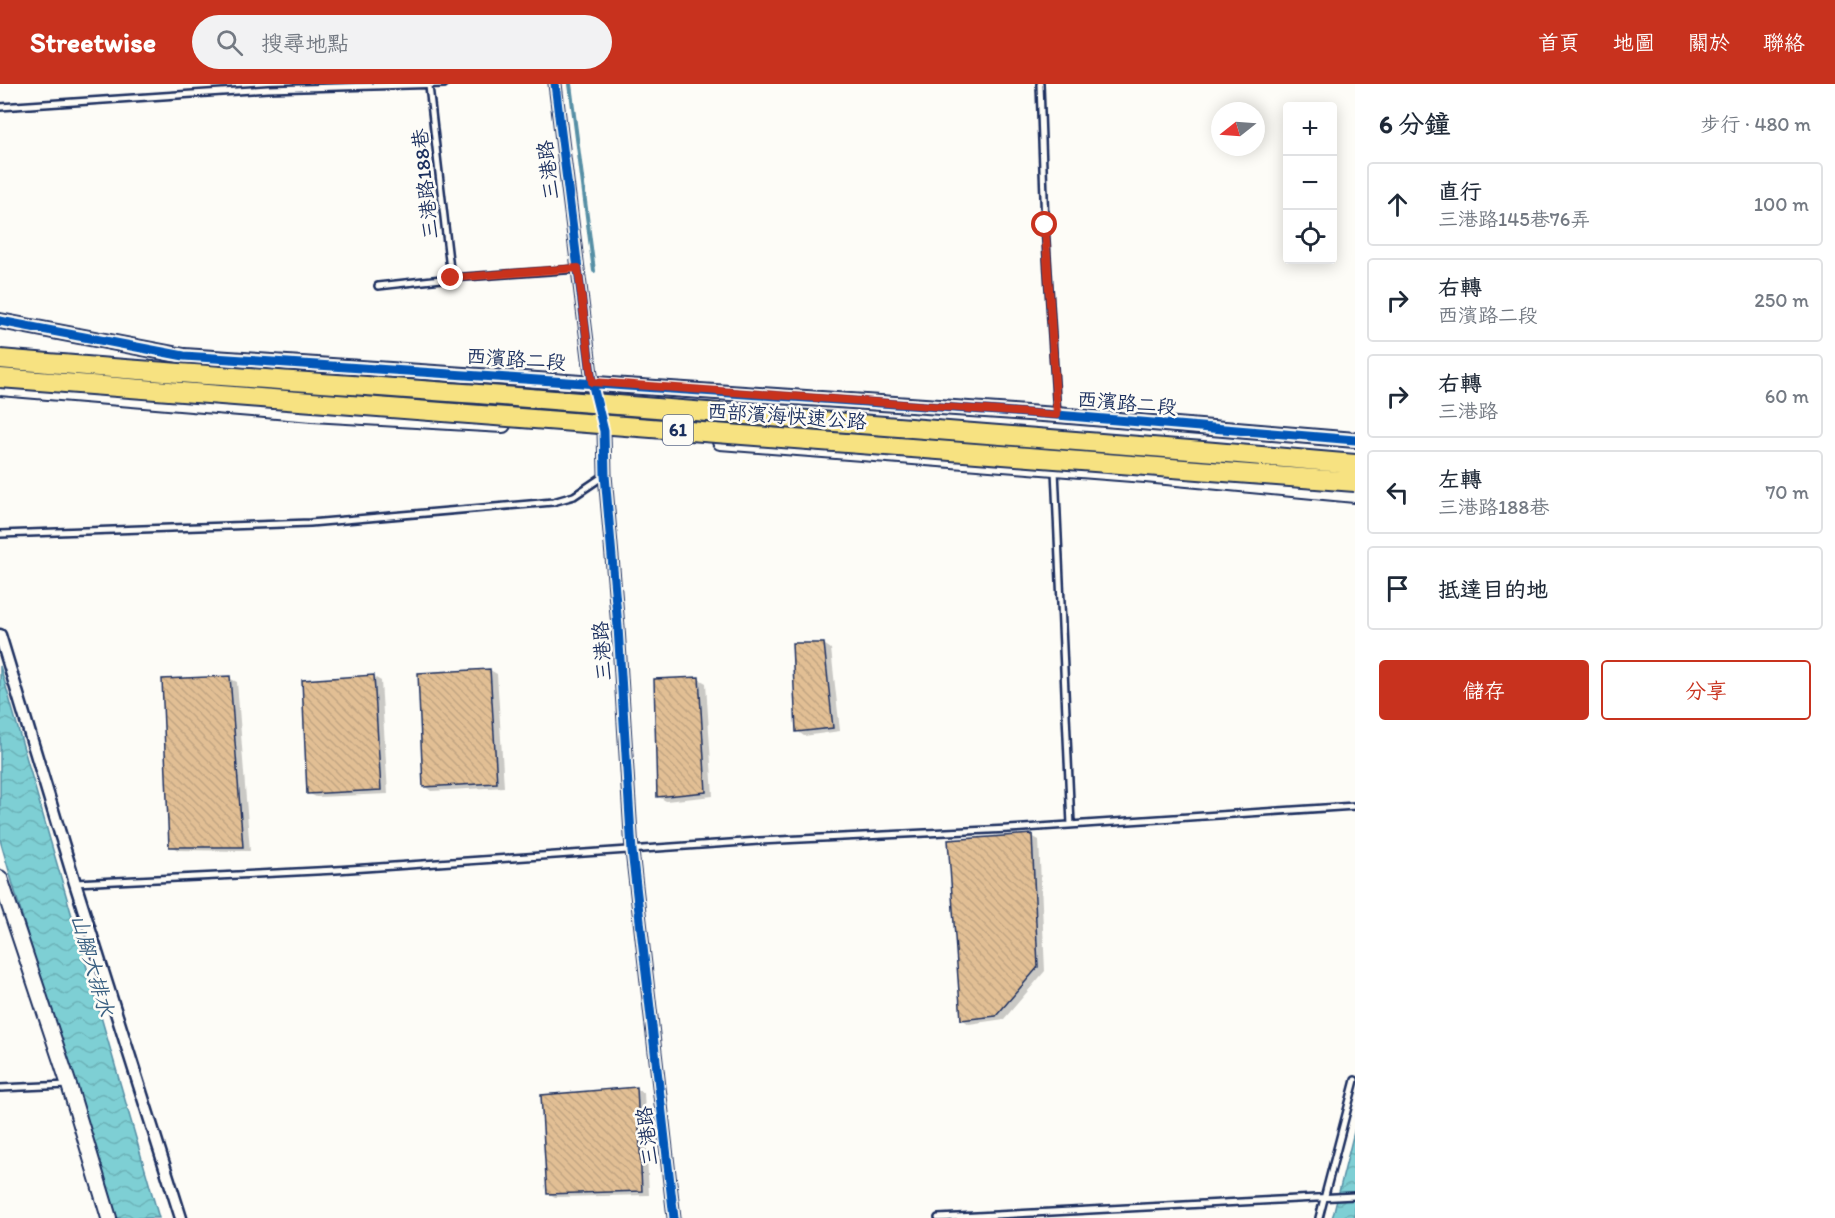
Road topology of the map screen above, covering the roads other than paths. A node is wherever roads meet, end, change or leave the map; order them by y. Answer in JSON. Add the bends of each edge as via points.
{"nodes":[{"id":1,"x":444,"y":84,"type":"edge"},
{"id":2,"x":555,"y":84,"type":"edge"},
{"id":3,"x":1040,"y":84,"type":"edge"},
{"id":4,"x":429,"y":86,"type":"edge"},
{"id":5,"x":0,"y":107,"type":"edge"},
{"id":6,"x":578,"y":268,"type":"junction"},
{"id":7,"x":451,"y":278,"type":"junction"},
{"id":8,"x":378,"y":286,"type":"dead end"},
{"id":9,"x":0,"y":321,"type":"edge"},
{"id":10,"x":0,"y":359,"type":"edge"},
{"id":11,"x":0,"y":378,"type":"edge"},
{"id":12,"x":592,"y":382,"type":"junction"},
{"id":13,"x":0,"y":388,"type":"edge"},
{"id":14,"x":1057,"y":415,"type":"junction"},
{"id":15,"x":604,"y":431,"type":"junction"},
{"id":16,"x":1355,"y":440,"type":"edge"},
{"id":17,"x":1355,"y":464,"type":"edge"},
{"id":18,"x":1055,"y":468,"type":"junction"},
{"id":19,"x":605,"y":475,"type":"junction"},
{"id":20,"x":1355,"y":482,"type":"edge"},
{"id":21,"x":1355,"y":495,"type":"edge"},
{"id":22,"x":0,"y":534,"type":"edge"},
{"id":23,"x":0,"y":635,"type":"edge"},
{"id":24,"x":1355,"y":806,"type":"edge"},
{"id":25,"x":1071,"y":825,"type":"junction"},
{"id":26,"x":632,"y":850,"type":"junction"},
{"id":27,"x":0,"y":878,"type":"edge"},
{"id":28,"x":75,"y":883,"type":"junction"},
{"id":29,"x":1355,"y":1080,"type":"edge"},
{"id":30,"x":69,"y":1085,"type":"junction"},
{"id":31,"x":0,"y":1088,"type":"edge"},
{"id":32,"x":1355,"y":1196,"type":"edge"},
{"id":33,"x":1325,"y":1198,"type":"junction"},
{"id":34,"x":109,"y":1218,"type":"edge"},
{"id":35,"x":181,"y":1218,"type":"edge"},
{"id":36,"x":674,"y":1218,"type":"edge"},
{"id":37,"x":938,"y":1218,"type":"edge"},
{"id":38,"x":1319,"y":1218,"type":"edge"}],
"edges":[{"from":1,"to":4,"type":"lane"},
{"from":2,"to":6,"type":"street","name":"三港路"},
{"from":3,"to":14,"type":"lane"},
{"from":4,"to":5,"type":"lane","via":[[268,89]]},
{"from":4,"to":7,"type":"lane","name":"三港路188巷"},
{"from":6,"to":7,"type":"lane"},
{"from":6,"to":12,"type":"street","name":"三港路"},
{"from":7,"to":8,"type":"lane"},
{"from":9,"to":12,"type":"street","name":"西濱路二段","via":[[184,356]]},
{"from":10,"to":17,"type":"highway","name":"西部濱海快速公路","number":"61","bridge":true,"via":[[1053,437]]},
{"from":11,"to":20,"type":"highway","name":"西部濱海快速公路","number":"61","bridge":true},
{"from":12,"to":14,"type":"street","name":"西濱路二段"},
{"from":12,"to":15,"type":"street","name":"三港路"},
{"from":13,"to":15,"type":"street","via":[[312,414]]},
{"from":14,"to":16,"type":"street","name":"西濱路二段"},
{"from":14,"to":18,"type":"street"},
{"from":15,"to":18,"type":"street"},
{"from":15,"to":19,"type":"street","name":"三港路"},
{"from":18,"to":21,"type":"street"},
{"from":18,"to":25,"type":"lane"},
{"from":19,"to":22,"type":"lane","via":[[574,496],[553,502],[310,523]]},
{"from":19,"to":26,"type":"street","name":"三港路"},
{"from":23,"to":28,"type":"street"},
{"from":24,"to":25,"type":"lane"},
{"from":25,"to":26,"type":"lane"},
{"from":26,"to":28,"type":"lane"},
{"from":26,"to":36,"type":"street","name":"三港路"},
{"from":27,"to":30,"type":"street"},
{"from":28,"to":35,"type":"street"},
{"from":29,"to":33,"type":"lane"},
{"from":30,"to":31,"type":"lane"},
{"from":30,"to":34,"type":"street"},
{"from":32,"to":33,"type":"lane"},
{"from":33,"to":37,"type":"lane"},
{"from":33,"to":38,"type":"lane"}]}
